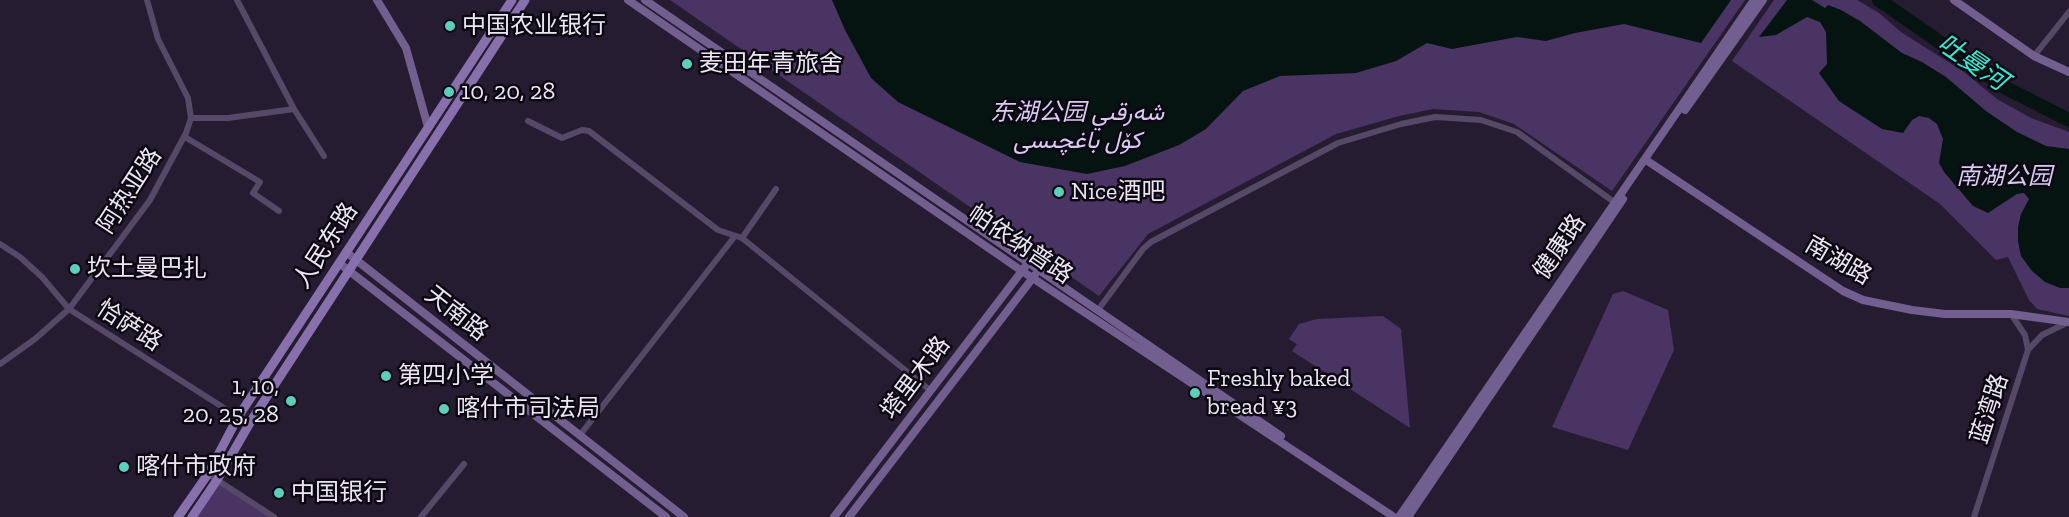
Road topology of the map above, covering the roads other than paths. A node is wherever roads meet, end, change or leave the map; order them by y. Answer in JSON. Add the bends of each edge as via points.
{"nodes":[{"id":1,"x":147,"y":0,"type":"edge"},
{"id":2,"x":237,"y":0,"type":"edge"},
{"id":3,"x":377,"y":0,"type":"edge"},
{"id":4,"x":512,"y":0,"type":"edge"},
{"id":5,"x":525,"y":0,"type":"edge"},
{"id":6,"x":628,"y":0,"type":"edge"},
{"id":7,"x":645,"y":0,"type":"edge"},
{"id":8,"x":1754,"y":0,"type":"edge"},
{"id":9,"x":1763,"y":0,"type":"edge"},
{"id":10,"x":1954,"y":0,"type":"edge"},
{"id":11,"x":2069,"y":12,"type":"edge"},
{"id":12,"x":2034,"y":56,"type":"junction"},
{"id":13,"x":2069,"y":72,"type":"edge"},
{"id":14,"x":294,"y":109,"type":"junction"},
{"id":15,"x":191,"y":118,"type":"junction"},
{"id":16,"x":528,"y":121,"type":"dead end"},
{"id":17,"x":428,"y":127,"type":"junction"},
{"id":18,"x":185,"y":137,"type":"junction"},
{"id":19,"x":324,"y":156,"type":"dead end"},
{"id":20,"x":1648,"y":162,"type":"junction"},
{"id":21,"x":776,"y":189,"type":"dead end"},
{"id":22,"x":1614,"y":202,"type":"junction"},
{"id":23,"x":279,"y":211,"type":"dead end"},
{"id":24,"x":739,"y":237,"type":"junction"},
{"id":25,"x":0,"y":244,"type":"edge"},
{"id":26,"x":346,"y":252,"type":"junction"},
{"id":27,"x":356,"y":260,"type":"junction"},
{"id":28,"x":1029,"y":262,"type":"junction"},
{"id":29,"x":339,"y":263,"type":"junction"},
{"id":30,"x":349,"y":270,"type":"junction"},
{"id":31,"x":1040,"y":270,"type":"junction"},
{"id":32,"x":1022,"y":271,"type":"junction"},
{"id":33,"x":1033,"y":278,"type":"junction"},
{"id":34,"x":69,"y":309,"type":"junction"},
{"id":35,"x":1098,"y":310,"type":"junction"},
{"id":36,"x":2011,"y":314,"type":"junction"},
{"id":37,"x":2069,"y":322,"type":"edge"},
{"id":38,"x":2028,"y":350,"type":"junction"},
{"id":39,"x":0,"y":364,"type":"edge"},
{"id":40,"x":931,"y":391,"type":"junction"},
{"id":41,"x":238,"y":417,"type":"junction"},
{"id":42,"x":249,"y":424,"type":"junction"},
{"id":43,"x":580,"y":435,"type":"junction"},
{"id":44,"x":464,"y":464,"type":"dead end"},
{"id":45,"x":208,"y":474,"type":"junction"},
{"id":46,"x":217,"y":480,"type":"junction"},
{"id":47,"x":178,"y":517,"type":"edge"},
{"id":48,"x":192,"y":517,"type":"edge"},
{"id":49,"x":274,"y":517,"type":"edge"},
{"id":50,"x":421,"y":517,"type":"edge"},
{"id":51,"x":666,"y":517,"type":"edge"},
{"id":52,"x":684,"y":517,"type":"edge"},
{"id":53,"x":834,"y":517,"type":"edge"},
{"id":54,"x":849,"y":517,"type":"edge"},
{"id":55,"x":1401,"y":517,"type":"edge"},
{"id":56,"x":1974,"y":517,"type":"edge"}],
"edges":[{"from":1,"to":15,"type":"street","via":[[158,39],[188,98]]},
{"from":2,"to":14,"type":"street"},
{"from":3,"to":17,"type":"main road","via":[[406,48]]},
{"from":4,"to":17,"type":"main road","name":"人民东路"},
{"from":5,"to":27,"type":"main road","name":"人民东路"},
{"from":6,"to":32,"type":"main road","name":"帕依纳普路"},
{"from":7,"to":28,"type":"main road","name":"帕依纳普路"},
{"from":8,"to":22,"type":"main road","name":"健康路"},
{"from":9,"to":20,"type":"main road","name":"健康路"},
{"from":10,"to":12,"type":"main road"},
{"from":11,"to":12,"type":"street"},
{"from":12,"to":13,"type":"main road"},
{"from":14,"to":15,"type":"street"},
{"from":14,"to":19,"type":"street"},
{"from":15,"to":18,"type":"street","name":"阿热亚路"},
{"from":16,"to":24,"type":"street","via":[[562,138],[589,131],[718,230]]},
{"from":17,"to":26,"type":"main road","name":"人民东路"},
{"from":18,"to":23,"type":"street","via":[[260,183],[253,193]]},
{"from":18,"to":34,"type":"street","name":"阿热亚路","via":[[150,200]]},
{"from":20,"to":36,"type":"main road","name":"南湖路","via":[[1843,291],[1863,300],[1945,314]]},
{"from":20,"to":55,"type":"main road","name":"健康路"},
{"from":21,"to":24,"type":"street"},
{"from":22,"to":35,"type":"street","via":[[1517,132],[1481,120],[1435,117],[1401,124],[1338,142],[1150,242]]},
{"from":22,"to":55,"type":"main road","name":"健康路"},
{"from":24,"to":40,"type":"street"},
{"from":24,"to":43,"type":"street"},
{"from":25,"to":34,"type":"street","name":"恰萨路","via":[[42,277]]},
{"from":26,"to":27,"type":"main road","name":"天南路"},
{"from":26,"to":29,"type":"main road","name":"人民东路"},
{"from":27,"to":30,"type":"main road","name":"人民东路"},
{"from":27,"to":43,"type":"main road","name":"天南路"},
{"from":28,"to":31,"type":"main road","name":"帕依纳普路"},
{"from":28,"to":32,"type":"main road","name":"塔里木路"},
{"from":29,"to":30,"type":"main road","name":"天南路"},
{"from":29,"to":41,"type":"main road","name":"人民东路"},
{"from":30,"to":42,"type":"main road","name":"人民东路"},
{"from":30,"to":51,"type":"main road","name":"天南路"},
{"from":31,"to":33,"type":"main road","name":"塔里木路"},
{"from":31,"to":35,"type":"main road","name":"帕依纳普路"},
{"from":32,"to":33,"type":"main road","name":"帕依纳普路"},
{"from":32,"to":40,"type":"main road","name":"塔里木路"},
{"from":33,"to":54,"type":"main road","name":"塔里木路"},
{"from":33,"to":55,"type":"main road","name":"帕依纳普路"},
{"from":34,"to":39,"type":"street","name":"阿热亚路"},
{"from":34,"to":41,"type":"street","name":"恰萨路"},
{"from":35,"to":55,"type":"main road","name":"帕依纳普路"},
{"from":36,"to":37,"type":"main road","name":"南湖路"},
{"from":36,"to":38,"type":"street","name":"蓝湾路","via":[[2025,335]]},
{"from":37,"to":38,"type":"street","via":[[2042,335]]},
{"from":38,"to":56,"type":"street","name":"蓝湾路"},
{"from":40,"to":53,"type":"main road","name":"塔里木路"},
{"from":41,"to":42,"type":"street","name":"恰萨路"},
{"from":41,"to":45,"type":"main road","name":"人民东路"},
{"from":42,"to":46,"type":"main road","name":"人民东路"},
{"from":43,"to":52,"type":"main road","name":"天南路"},
{"from":44,"to":50,"type":"street"},
{"from":45,"to":46,"type":"street"},
{"from":45,"to":47,"type":"main road","name":"人民东路"},
{"from":46,"to":48,"type":"main road","name":"人民东路"},
{"from":46,"to":49,"type":"street"}]}
